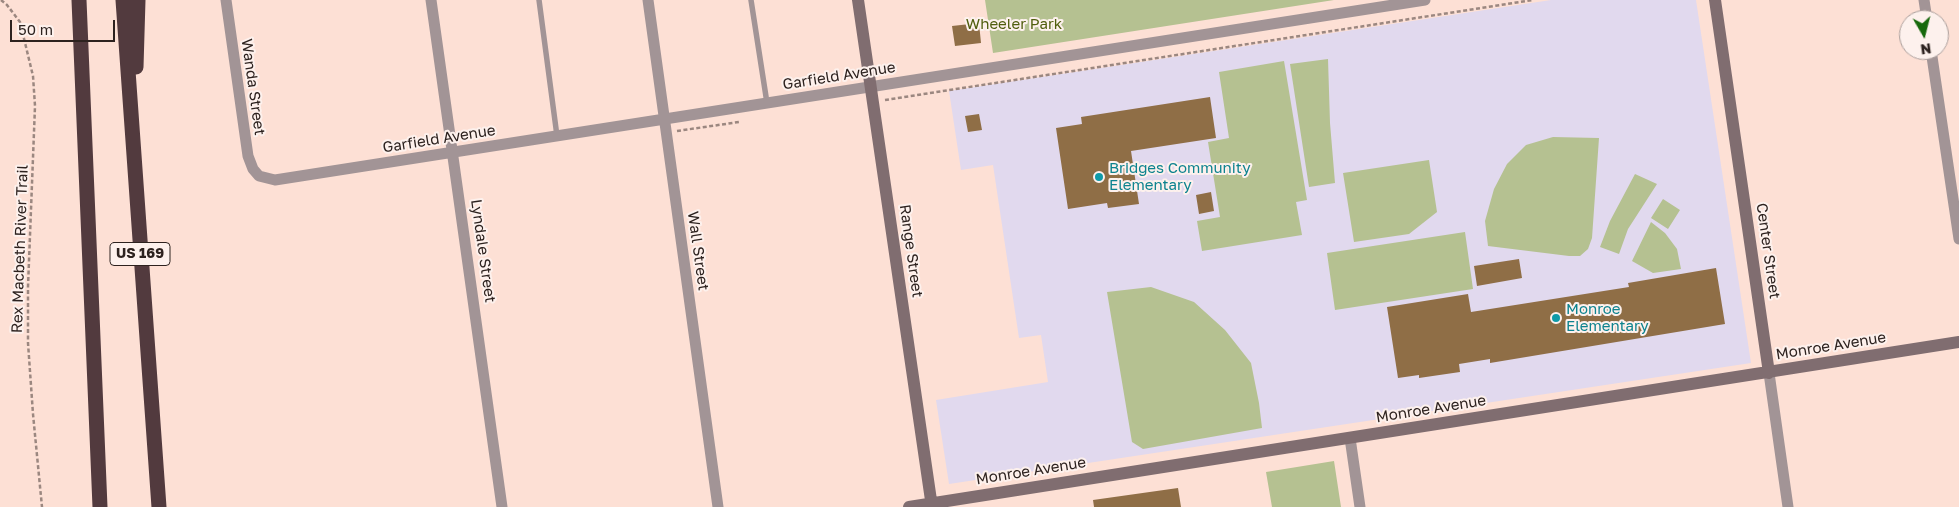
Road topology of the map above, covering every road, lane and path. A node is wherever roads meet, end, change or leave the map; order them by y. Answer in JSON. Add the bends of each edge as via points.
{"nodes":[{"id":1,"x":1,"y":0,"type":"edge"},
{"id":2,"x":73,"y":0,"type":"edge"},
{"id":3,"x":79,"y":0,"type":"edge"},
{"id":4,"x":123,"y":0,"type":"edge"},
{"id":5,"x":138,"y":0,"type":"edge"},
{"id":6,"x":226,"y":0,"type":"edge"},
{"id":7,"x":432,"y":0,"type":"edge"},
{"id":8,"x":539,"y":0,"type":"edge"},
{"id":9,"x":648,"y":0,"type":"edge"},
{"id":10,"x":751,"y":0,"type":"edge"},
{"id":11,"x":858,"y":0,"type":"edge"},
{"id":12,"x":1425,"y":0,"type":"edge"},
{"id":13,"x":1532,"y":0,"type":"edge"},
{"id":14,"x":1716,"y":0,"type":"edge"},
{"id":15,"x":1932,"y":60,"type":"edge"},
{"id":16,"x":81,"y":69,"type":"junction"},
{"id":17,"x":870,"y":86,"type":"junction"},
{"id":18,"x":872,"y":100,"type":"junction"},
{"id":19,"x":767,"y":103,"type":"junction"},
{"id":20,"x":665,"y":119,"type":"junction"},
{"id":21,"x":745,"y":121,"type":"dead end"},
{"id":22,"x":667,"y":133,"type":"junction"},
{"id":23,"x":558,"y":136,"type":"junction"},
{"id":24,"x":454,"y":152,"type":"junction"},
{"id":25,"x":134,"y":153,"type":"junction"},
{"id":26,"x":258,"y":176,"type":"joint"},
{"id":27,"x":1959,"y":239,"type":"edge"},
{"id":28,"x":1959,"y":342,"type":"edge"},
{"id":29,"x":1769,"y":373,"type":"junction"},
{"id":30,"x":1350,"y":438,"type":"junction"},
{"id":31,"x":931,"y":505,"type":"edge"},
{"id":32,"x":42,"y":507,"type":"edge"},
{"id":33,"x":100,"y":507,"type":"edge"},
{"id":34,"x":159,"y":507,"type":"edge"},
{"id":35,"x":502,"y":507,"type":"edge"},
{"id":36,"x":718,"y":507,"type":"edge"},
{"id":37,"x":909,"y":507,"type":"edge"},
{"id":38,"x":1360,"y":507,"type":"edge"},
{"id":39,"x":1788,"y":507,"type":"edge"}],
"edges":[{"from":1,"to":32,"type":"path","name":"Rex Macbeth River Trail","via":[[20,22],[33,76],[35,106],[28,343]]},
{"from":2,"to":16,"type":"highway"},
{"from":3,"to":16,"type":"highway","number":"US 169"},
{"from":4,"to":25,"type":"highway","number":"US 169"},
{"from":5,"to":25,"type":"highway"},
{"from":6,"to":26,"type":"street","name":"Wanda Street","via":[[248,156]]},
{"from":7,"to":24,"type":"street","name":"Lyndale Street"},
{"from":8,"to":23,"type":"lane"},
{"from":9,"to":20,"type":"street","name":"Wall Street"},
{"from":10,"to":19,"type":"lane"},
{"from":11,"to":17,"type":"street","name":"Range Street"},
{"from":12,"to":17,"type":"street","name":"Garfield Avenue"},
{"from":13,"to":18,"type":"path","via":[[892,100]]},
{"from":14,"to":29,"type":"street","name":"Center Street"},
{"from":15,"to":27,"type":"street"},
{"from":16,"to":33,"type":"highway","number":"US 169"},
{"from":17,"to":18,"type":"street","name":"Range Street"},
{"from":17,"to":19,"type":"street","name":"Garfield Avenue"},
{"from":18,"to":31,"type":"street","name":"Range Street"},
{"from":19,"to":20,"type":"street","name":"Garfield Avenue"},
{"from":20,"to":22,"type":"street","name":"Wall Street"},
{"from":20,"to":23,"type":"street","name":"Garfield Avenue"},
{"from":21,"to":22,"type":"path"},
{"from":22,"to":36,"type":"street","name":"Wall Street"},
{"from":23,"to":24,"type":"street","name":"Garfield Avenue"},
{"from":24,"to":26,"type":"street","name":"Garfield Avenue","via":[[275,180]]},
{"from":24,"to":35,"type":"street","name":"Lyndale Street"},
{"from":25,"to":34,"type":"highway","number":"US 169"},
{"from":28,"to":29,"type":"street","name":"Monroe Avenue"},
{"from":29,"to":30,"type":"street","name":"Monroe Avenue"},
{"from":29,"to":39,"type":"street","name":"Center Street"},
{"from":30,"to":31,"type":"street","name":"Monroe Avenue"},
{"from":30,"to":38,"type":"street"},
{"from":31,"to":37,"type":"street","name":"Monroe Avenue"}]}
